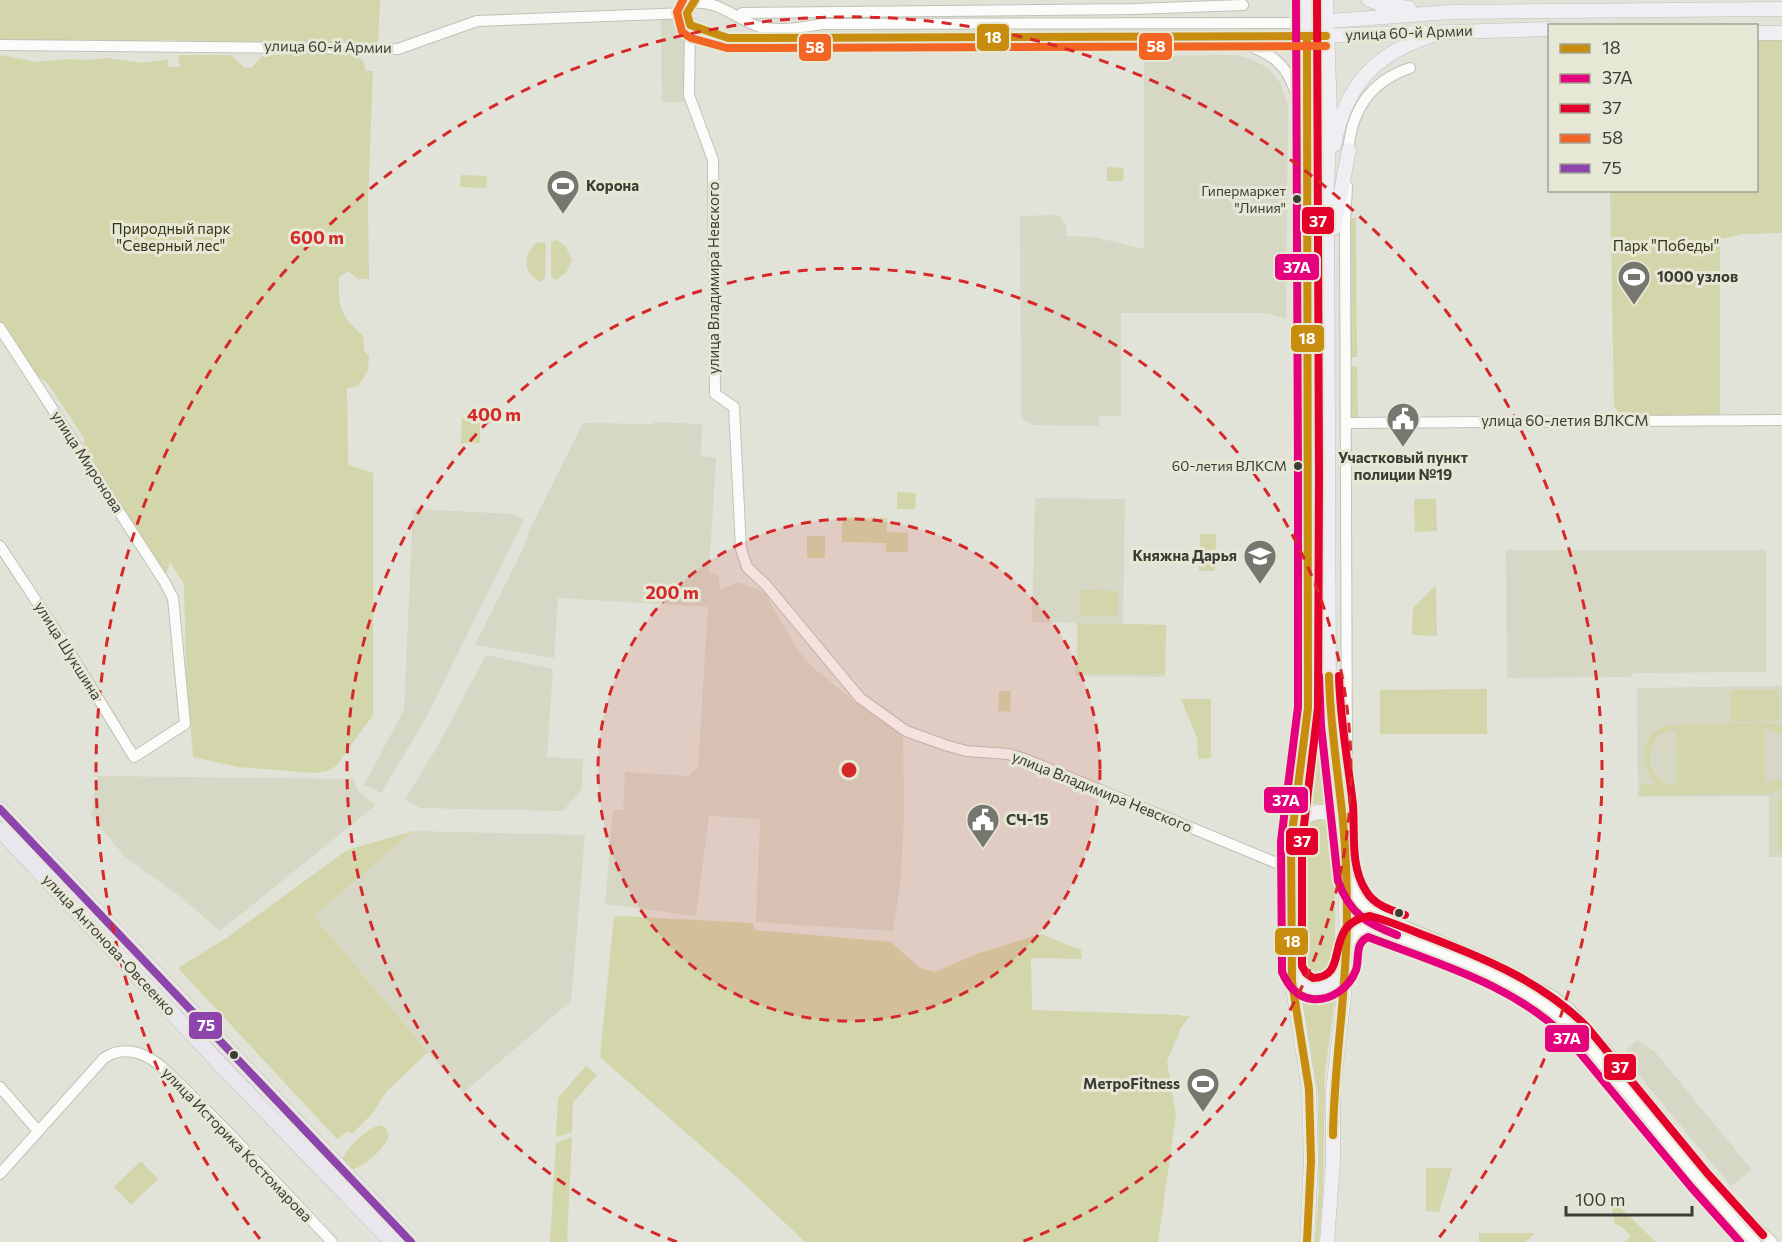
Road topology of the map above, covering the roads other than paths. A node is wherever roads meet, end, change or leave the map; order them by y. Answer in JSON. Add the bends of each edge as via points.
{"nodes":[{"id":1,"x":1306,"y":0,"type":"edge"},
{"id":2,"x":1326,"y":0,"type":"edge"},
{"id":3,"x":1370,"y":0,"type":"edge"},
{"id":4,"x":694,"y":2,"type":"edge"},
{"id":5,"x":1243,"y":5,"type":"dead end"},
{"id":6,"x":1782,"y":9,"type":"edge"},
{"id":7,"x":1450,"y":12,"type":"junction"},
{"id":8,"x":687,"y":13,"type":"junction"},
{"id":9,"x":742,"y":15,"type":"junction"},
{"id":10,"x":1326,"y":21,"type":"junction"},
{"id":11,"x":1083,"y":24,"type":"junction"},
{"id":12,"x":690,"y":25,"type":"junction"},
{"id":13,"x":1548,"y":29,"type":"edge"},
{"id":14,"x":1306,"y":30,"type":"junction"},
{"id":15,"x":1448,"y":31,"type":"junction"},
{"id":16,"x":1758,"y":33,"type":"edge"},
{"id":17,"x":1782,"y":33,"type":"edge"},
{"id":18,"x":1326,"y":36,"type":"junction"},
{"id":19,"x":1212,"y":37,"type":"junction"},
{"id":20,"x":728,"y":38,"type":"junction"},
{"id":21,"x":1083,"y":38,"type":"junction"},
{"id":22,"x":0,"y":45,"type":"edge"},
{"id":23,"x":1410,"y":68,"type":"dead end"},
{"id":24,"x":1308,"y":141,"type":"junction"},
{"id":25,"x":1349,"y":150,"type":"junction"},
{"id":26,"x":1328,"y":189,"type":"junction"},
{"id":27,"x":1328,"y":260,"type":"junction"},
{"id":28,"x":0,"y":328,"type":"edge"},
{"id":29,"x":1782,"y":420,"type":"edge"},
{"id":30,"x":1347,"y":423,"type":"junction"},
{"id":31,"x":0,"y":546,"type":"edge"},
{"id":32,"x":134,"y":758,"type":"joint"},
{"id":33,"x":1342,"y":806,"type":"junction"},
{"id":34,"x":0,"y":809,"type":"edge"},
{"id":35,"x":1294,"y":824,"type":"junction"},
{"id":36,"x":1344,"y":827,"type":"junction"},
{"id":37,"x":0,"y":830,"type":"edge"},
{"id":38,"x":1291,"y":869,"type":"junction"},
{"id":39,"x":1346,"y":869,"type":"junction"},
{"id":40,"x":1347,"y":947,"type":"junction"},
{"id":41,"x":1346,"y":966,"type":"junction"},
{"id":42,"x":1292,"y":968,"type":"junction"},
{"id":43,"x":0,"y":1087,"type":"edge"},
{"id":44,"x":38,"y":1131,"type":"junction"},
{"id":45,"x":0,"y":1174,"type":"edge"},
{"id":46,"x":332,"y":1242,"type":"edge"},
{"id":47,"x":392,"y":1242,"type":"edge"},
{"id":48,"x":411,"y":1242,"type":"edge"},
{"id":49,"x":1307,"y":1242,"type":"edge"},
{"id":50,"x":1327,"y":1242,"type":"edge"},
{"id":51,"x":1755,"y":1242,"type":"edge"},
{"id":52,"x":1772,"y":1242,"type":"edge"}],
"edges":[{"from":1,"to":14,"type":"main road"},
{"from":2,"to":10,"type":"main road"},
{"from":3,"to":7,"type":"main road","via":[[1394,7]]},
{"from":4,"to":8,"type":"street"},
{"from":4,"to":9,"type":"street","name":"улица 60-й Армии"},
{"from":5,"to":9,"type":"street"},
{"from":6,"to":7,"type":"main road","name":"улица 60-й Армии"},
{"from":7,"to":10,"type":"main road","name":"улица 60-й Армии"},
{"from":8,"to":12,"type":"street","name":"улица Владимира Невского"},
{"from":8,"to":22,"type":"street","name":"улица 60-й Армии","via":[[477,21],[398,49]]},
{"from":9,"to":11,"type":"street","name":"улица 60-й Армии","via":[[768,28],[822,24]]},
{"from":9,"to":20,"type":"street","via":[[738,33]]},
{"from":10,"to":14,"type":"main road","name":"улица 60-й Армии"},
{"from":10,"to":18,"type":"main road"},
{"from":11,"to":14,"type":"street","name":"улица 60-й Армии"},
{"from":11,"to":21,"type":"street"},
{"from":12,"to":20,"type":"street"},
{"from":12,"to":38,"type":"street","name":"улица Владимира Невского","via":[[689,95],[713,159],[715,394],[734,407],[741,549],[747,567],[860,698],[906,731],[966,751],[1025,759]]},
{"from":13,"to":15,"type":"main road","name":"улица 60-й Армии"},
{"from":14,"to":18,"type":"main road","name":"улица 60-й Армии"},
{"from":14,"to":19,"type":"street","name":"улица 60-й Армии"},
{"from":14,"to":24,"type":"main road"},
{"from":15,"to":18,"type":"main road","name":"улица 60-й Армии"},
{"from":15,"to":26,"type":"main road","via":[[1388,54],[1357,85],[1339,127]]},
{"from":16,"to":17,"type":"main road"},
{"from":18,"to":26,"type":"main road"},
{"from":19,"to":21,"type":"street","name":"улица 60-й Армии"},
{"from":19,"to":24,"type":"street","via":[[1259,49],[1280,64],[1298,97]]},
{"from":20,"to":21,"type":"street","name":"улица 60-й Армии"},
{"from":23,"to":25,"type":"street","via":[[1390,75],[1368,95],[1353,122]]},
{"from":24,"to":35,"type":"main road","via":[[1308,708]]},
{"from":25,"to":27,"type":"main road"},
{"from":25,"to":30,"type":"street","via":[[1345,223]]},
{"from":26,"to":27,"type":"main road"},
{"from":27,"to":33,"type":"main road","via":[[1329,703]]},
{"from":28,"to":32,"type":"street","name":"улица Миронова","via":[[173,598],[184,724]]},
{"from":29,"to":30,"type":"street","name":"улица 60-летия ВЛКСМ"},
{"from":30,"to":33,"type":"street","via":[[1347,771]]},
{"from":31,"to":32,"type":"street","name":"улица Шукшина"},
{"from":33,"to":36,"type":"main road"},
{"from":34,"to":48,"type":"highway","name":"улица Антонова-Овсеенко"},
{"from":35,"to":36,"type":"main road","via":[[1319,812],[1329,813]]},
{"from":35,"to":38,"type":"main road"},
{"from":36,"to":39,"type":"main road"},
{"from":37,"to":47,"type":"highway","name":"улица Антонова-Овсеенко"},
{"from":38,"to":42,"type":"main road"},
{"from":39,"to":40,"type":"main road"},
{"from":39,"to":52,"type":"street","via":[[1357,898],[1371,912],[1488,961],[1553,996],[1570,1010],[1712,1181]]},
{"from":40,"to":41,"type":"main road"},
{"from":40,"to":51,"type":"street","via":[[1356,932],[1368,926],[1483,971],[1543,1004],[1574,1030]]},
{"from":41,"to":42,"type":"main road","via":[[1337,981],[1322,989],[1305,986]]},
{"from":41,"to":50,"type":"main road","via":[[1333,1090]]},
{"from":42,"to":49,"type":"main road","via":[[1309,1089]]},
{"from":43,"to":44,"type":"street"},
{"from":44,"to":45,"type":"street"},
{"from":44,"to":46,"type":"street","name":"улица Историка Костомарова","via":[[104,1058],[125,1050],[145,1055],[220,1123]]}]}
